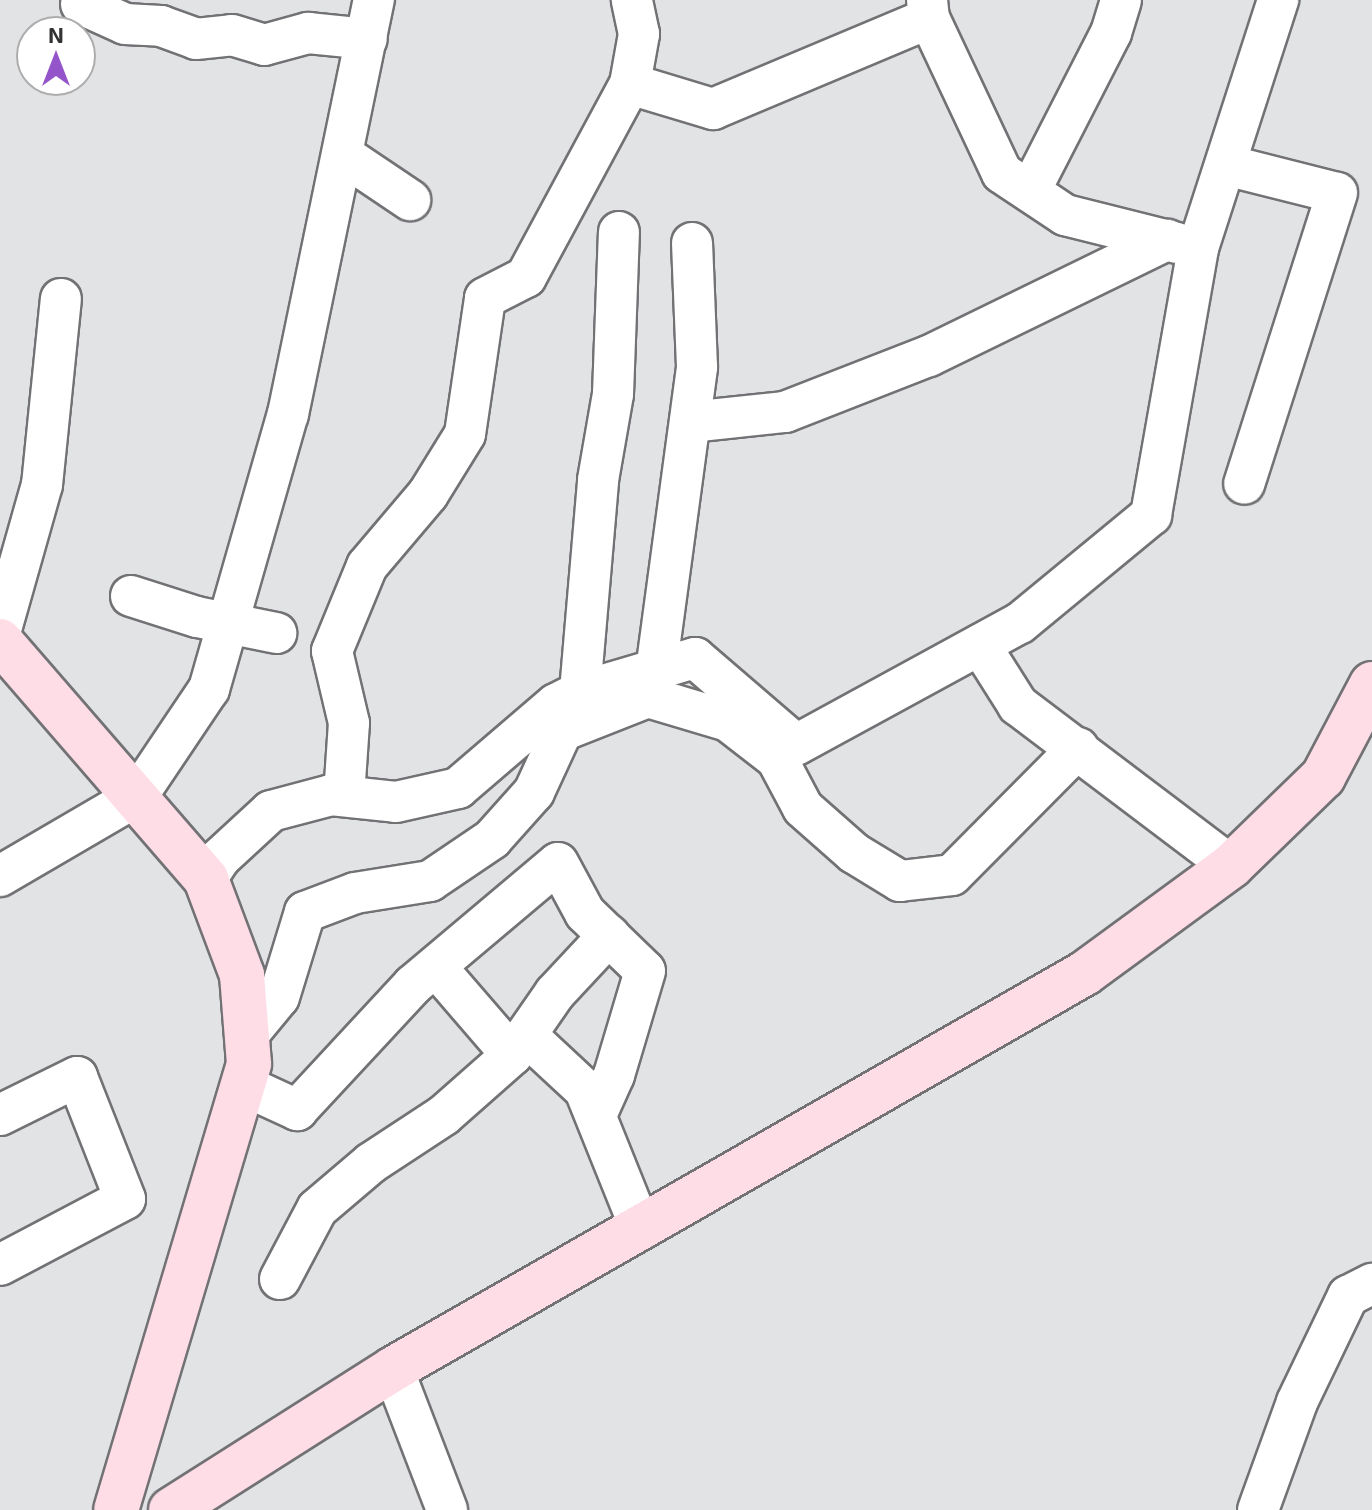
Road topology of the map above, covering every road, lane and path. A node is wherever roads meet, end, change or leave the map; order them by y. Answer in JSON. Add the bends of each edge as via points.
{"nodes":[{"id":1,"x":374,"y":0,"type":"edge"},
{"id":2,"x":632,"y":0,"type":"edge"},
{"id":3,"x":1121,"y":0,"type":"edge"},
{"id":4,"x":1278,"y":0,"type":"edge"},
{"id":5,"x":81,"y":4,"type":"dead end"},
{"id":6,"x":928,"y":9,"type":"edge"},
{"id":7,"x":367,"y":39,"type":"junction"},
{"id":8,"x":630,"y":84,"type":"junction"},
{"id":9,"x":343,"y":155,"type":"junction"},
{"id":10,"x":1226,"y":165,"type":"junction"},
{"id":11,"x":1030,"y":191,"type":"junction"},
{"id":12,"x":410,"y":200,"type":"dead end"},
{"id":13,"x":619,"y":232,"type":"dead end"},
{"id":14,"x":692,"y":243,"type":"dead end"},
{"id":15,"x":1182,"y":244,"type":"junction"},
{"id":16,"x":61,"y":299,"type":"dead end"},
{"id":17,"x":690,"y":422,"type":"junction"},
{"id":18,"x":1244,"y":484,"type":"dead end"},
{"id":19,"x":131,"y":596,"type":"dead end"},
{"id":20,"x":228,"y":624,"type":"junction"},
{"id":21,"x":0,"y":633,"type":"edge"},
{"id":22,"x":276,"y":633,"type":"dead end"},
{"id":23,"x":0,"y":641,"type":"edge"},
{"id":24,"x":980,"y":645,"type":"junction"},
{"id":25,"x":652,"y":684,"type":"junction"},
{"id":26,"x":1372,"y":684,"type":"edge"},
{"id":27,"x":580,"y":692,"type":"junction"},
{"id":28,"x":1078,"y":748,"type":"junction"},
{"id":29,"x":137,"y":796,"type":"junction"},
{"id":30,"x":344,"y":796,"type":"junction"},
{"id":31,"x":1231,"y":866,"type":"junction"},
{"id":32,"x":0,"y":876,"type":"edge"},
{"id":33,"x":206,"y":879,"type":"junction"},
{"id":34,"x":609,"y":935,"type":"junction"},
{"id":35,"x":436,"y":967,"type":"junction"},
{"id":36,"x":250,"y":1032,"type":"junction"},
{"id":37,"x":519,"y":1045,"type":"junction"},
{"id":38,"x":243,"y":1085,"type":"junction"},
{"id":39,"x":597,"y":1113,"type":"junction"},
{"id":40,"x":0,"y":1115,"type":"edge"},
{"id":41,"x":641,"y":1229,"type":"junction"},
{"id":42,"x":0,"y":1265,"type":"edge"},
{"id":43,"x":280,"y":1279,"type":"dead end"},
{"id":44,"x":1372,"y":1284,"type":"edge"},
{"id":45,"x":393,"y":1369,"type":"junction"},
{"id":46,"x":116,"y":1510,"type":"edge"},
{"id":47,"x":171,"y":1510,"type":"edge"},
{"id":48,"x":447,"y":1510,"type":"edge"},
{"id":49,"x":1258,"y":1510,"type":"edge"}],
"edges":[{"from":1,"to":7,"type":"street"},
{"from":2,"to":8,"type":"street","via":[[639,34]]},
{"from":3,"to":11,"type":"street","via":[[1111,33]]},
{"from":4,"to":10,"type":"street"},
{"from":5,"to":7,"type":"street","via":[[125,24],[161,26],[196,39],[232,35],[264,45],[308,33]]},
{"from":6,"to":8,"type":"street","via":[[713,109]]},
{"from":6,"to":11,"type":"street","via":[[1002,173]]},
{"from":7,"to":9,"type":"street"},
{"from":8,"to":30,"type":"street","via":[[526,277],[485,298],[465,434],[428,494],[367,566],[332,651],[349,723]]},
{"from":9,"to":12,"type":"street"},
{"from":9,"to":20,"type":"street","via":[[288,414]]},
{"from":10,"to":15,"type":"street"},
{"from":10,"to":18,"type":"street","via":[[1337,193]]},
{"from":11,"to":15,"type":"street","via":[[1065,215]]},
{"from":13,"to":27,"type":"street","via":[[613,394],[598,480]]},
{"from":14,"to":17,"type":"street","via":[[697,367]]},
{"from":15,"to":17,"type":"street","via":[[929,356],[785,412]]},
{"from":15,"to":24,"type":"street","via":[[1151,515],[1020,623]]},
{"from":16,"to":21,"type":"street","via":[[42,485]]},
{"from":17,"to":25,"type":"street"},
{"from":19,"to":20,"type":"street"},
{"from":20,"to":22,"type":"street"},
{"from":20,"to":29,"type":"street","via":[[209,689]]},
{"from":23,"to":29,"type":"street"},
{"from":24,"to":25,"type":"street","via":[[796,745],[695,658]]},
{"from":24,"to":28,"type":"street","via":[[1018,705]]},
{"from":25,"to":27,"type":"street"},
{"from":25,"to":28,"type":"street","via":[[728,721],[777,759],[803,808],[854,853],[900,881],[952,875]]},
{"from":25,"to":36,"type":"street","via":[[562,731],[534,792],[492,839],[430,881],[355,893],[305,912],[279,997]]},
{"from":26,"to":31,"type":"street","via":[[1323,777]]},
{"from":27,"to":30,"type":"street","via":[[556,704],[458,788],[396,802]]},
{"from":28,"to":31,"type":"street"},
{"from":29,"to":32,"type":"street"},
{"from":29,"to":33,"type":"street"},
{"from":30,"to":33,"type":"street","via":[[271,811],[220,858]]},
{"from":31,"to":41,"type":"street","via":[[1085,973]]},
{"from":33,"to":36,"type":"street","via":[[242,975]]},
{"from":34,"to":35,"type":"street","via":[[585,913],[558,863]]},
{"from":34,"to":37,"type":"street","via":[[555,993]]},
{"from":34,"to":39,"type":"street","via":[[645,971]]},
{"from":35,"to":37,"type":"street"},
{"from":35,"to":38,"type":"street","via":[[297,1110]]},
{"from":36,"to":38,"type":"street"},
{"from":37,"to":39,"type":"street","via":[[585,1090]]},
{"from":37,"to":43,"type":"street","via":[[444,1115],[371,1163],[317,1209]]},
{"from":38,"to":46,"type":"street"},
{"from":39,"to":41,"type":"street"},
{"from":40,"to":42,"type":"street","via":[[77,1077],[125,1199]]},
{"from":41,"to":45,"type":"street"},
{"from":44,"to":49,"type":"street","via":[[1348,1296],[1297,1402]]},
{"from":45,"to":47,"type":"street"},
{"from":45,"to":48,"type":"street"}]}
